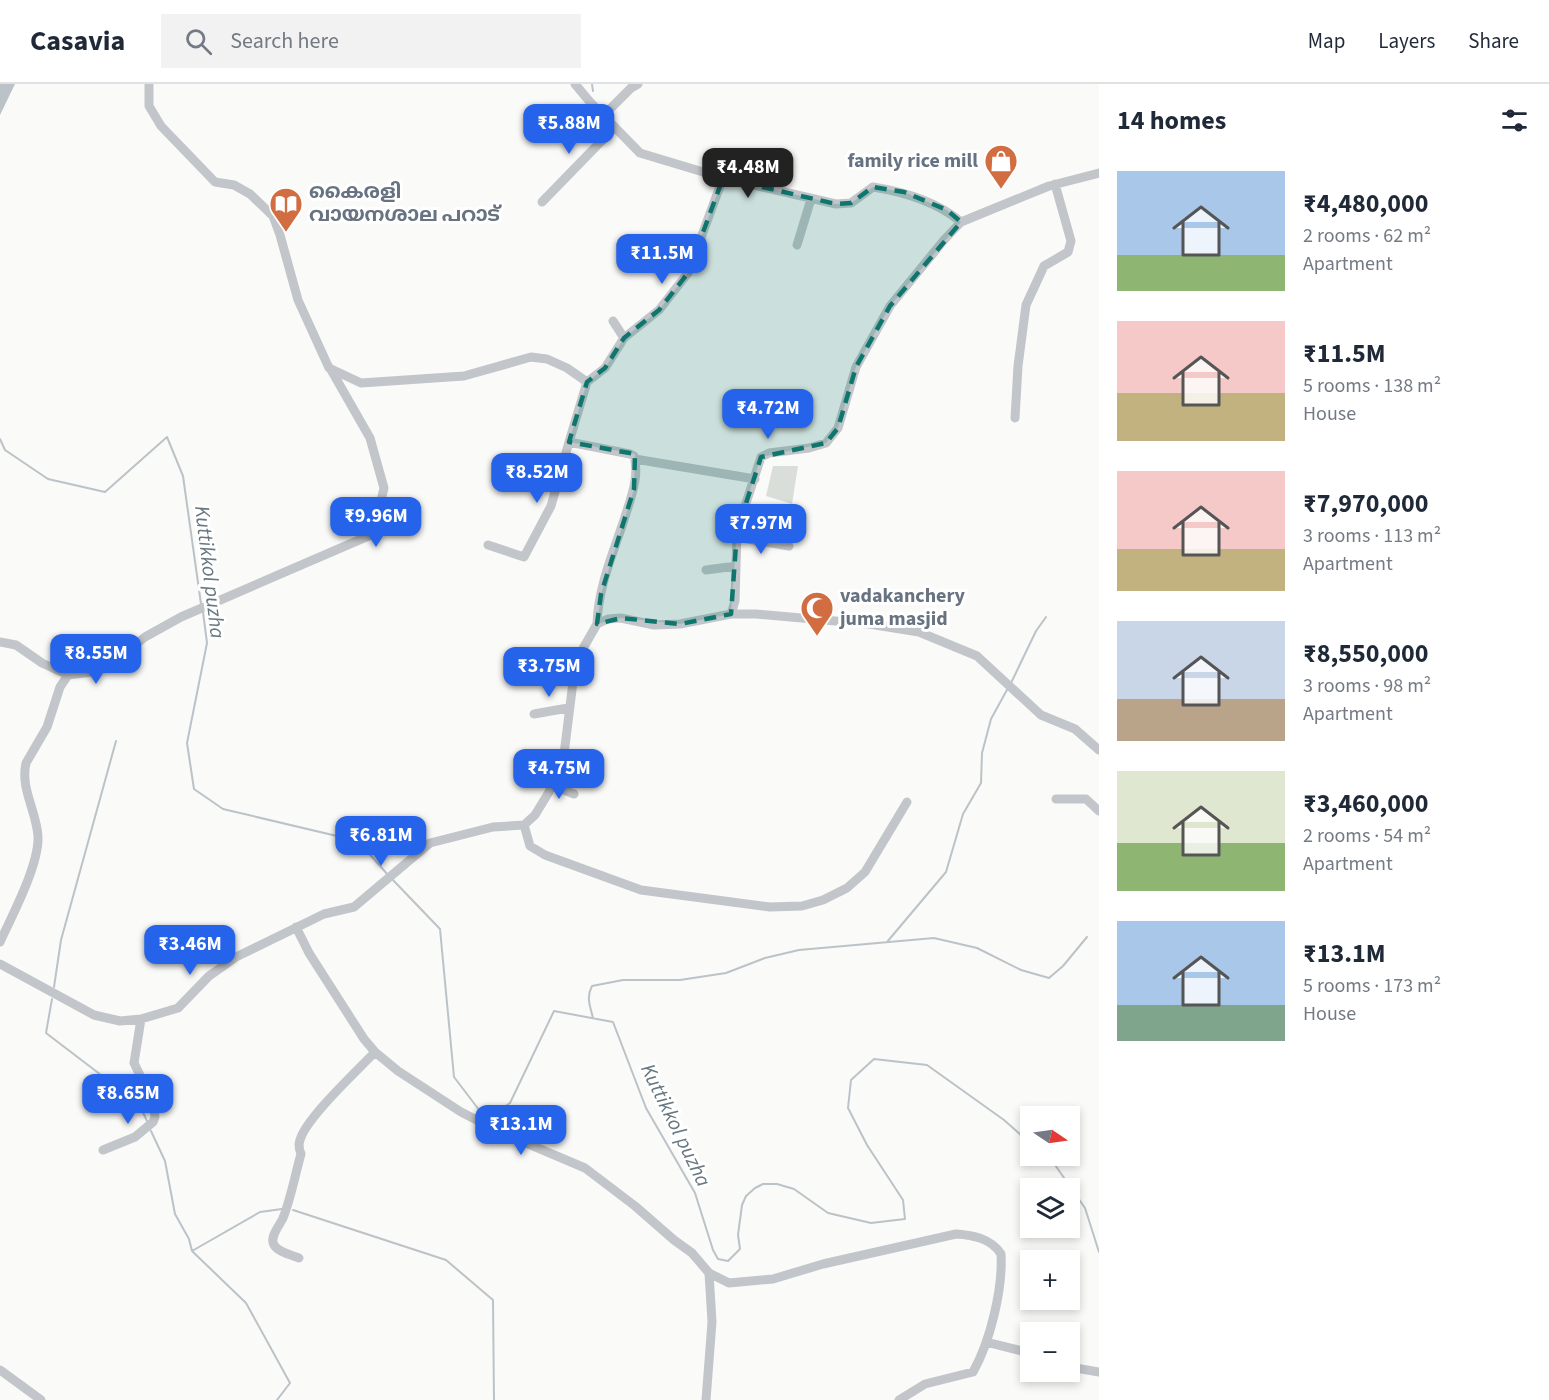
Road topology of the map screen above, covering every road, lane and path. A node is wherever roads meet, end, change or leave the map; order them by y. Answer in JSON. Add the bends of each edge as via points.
{"nodes":[{"id":1,"x":149,"y":84,"type":"edge"},
{"id":2,"x":576,"y":84,"type":"edge"},
{"id":3,"x":638,"y":84,"type":"edge"},
{"id":4,"x":603,"y":116,"type":"junction"},
{"id":5,"x":615,"y":127,"type":"junction"},
{"id":6,"x":1099,"y":173,"type":"edge"},
{"id":7,"x":723,"y":178,"type":"junction"},
{"id":8,"x":1055,"y":184,"type":"junction"},
{"id":9,"x":811,"y":199,"type":"junction"},
{"id":10,"x":542,"y":202,"type":"dead end"},
{"id":11,"x":962,"y":222,"type":"junction"},
{"id":12,"x":797,"y":245,"type":"dead end"},
{"id":13,"x":613,"y":321,"type":"dead end"},
{"id":14,"x":624,"y":338,"type":"junction"},
{"id":15,"x":329,"y":368,"type":"junction"},
{"id":16,"x":345,"y":376,"type":"junction"},
{"id":17,"x":587,"y":382,"type":"junction"},
{"id":18,"x":343,"y":392,"type":"junction"},
{"id":19,"x":1015,"y":418,"type":"dead end"},
{"id":20,"x":569,"y":442,"type":"junction"},
{"id":21,"x":635,"y":459,"type":"junction"},
{"id":22,"x":755,"y":478,"type":"junction"},
{"id":23,"x":736,"y":537,"type":"junction"},
{"id":24,"x":488,"y":545,"type":"dead end"},
{"id":25,"x":789,"y":546,"type":"dead end"},
{"id":26,"x":736,"y":566,"type":"junction"},
{"id":27,"x":706,"y":570,"type":"dead end"},
{"id":28,"x":731,"y":614,"type":"junction"},
{"id":29,"x":597,"y":624,"type":"junction"},
{"id":30,"x":0,"y":642,"type":"edge"},
{"id":31,"x":68,"y":675,"type":"junction"},
{"id":32,"x":568,"y":708,"type":"junction"},
{"id":33,"x":534,"y":714,"type":"dead end"},
{"id":34,"x":1099,"y":750,"type":"edge"},
{"id":35,"x":552,"y":785,"type":"junction"},
{"id":36,"x":573,"y":794,"type":"dead end"},
{"id":37,"x":1056,"y":800,"type":"dead end"},
{"id":38,"x":907,"y":802,"type":"dead end"},
{"id":39,"x":1099,"y":811,"type":"edge"},
{"id":40,"x":524,"y":825,"type":"junction"},
{"id":41,"x":296,"y":927,"type":"junction"},
{"id":42,"x":0,"y":942,"type":"edge"},
{"id":43,"x":0,"y":964,"type":"edge"},
{"id":44,"x":141,"y":1019,"type":"junction"},
{"id":45,"x":375,"y":1052,"type":"junction"},
{"id":46,"x":103,"y":1150,"type":"dead end"},
{"id":47,"x":299,"y":1258,"type":"dead end"},
{"id":48,"x":709,"y":1273,"type":"junction"},
{"id":49,"x":986,"y":1342,"type":"junction"},
{"id":50,"x":1020,"y":1350,"type":"edge"},
{"id":51,"x":1080,"y":1369,"type":"edge"},
{"id":52,"x":0,"y":1370,"type":"edge"},
{"id":53,"x":1099,"y":1372,"type":"edge"},
{"id":54,"x":41,"y":1400,"type":"edge"},
{"id":55,"x":706,"y":1400,"type":"edge"},
{"id":56,"x":899,"y":1400,"type":"edge"}],
"edges":[{"from":1,"to":15,"type":"street","via":[[149,106],[161,126],[215,182],[234,185],[250,194],[273,216],[298,300]]},
{"from":2,"to":4,"type":"street"},
{"from":3,"to":4,"type":"street"},
{"from":4,"to":5,"type":"street"},
{"from":5,"to":7,"type":"street","via":[[640,153]]},
{"from":5,"to":10,"type":"street"},
{"from":6,"to":8,"type":"street"},
{"from":7,"to":9,"type":"street"},
{"from":7,"to":14,"type":"street","via":[[688,273],[659,310]]},
{"from":8,"to":11,"type":"street"},
{"from":8,"to":19,"type":"street","via":[[1071,241],[1068,252],[1044,266],[1026,305]]},
{"from":9,"to":11,"type":"street","via":[[851,203],[873,187],[904,192],[947,210]]},
{"from":9,"to":12,"type":"street"},
{"from":11,"to":22,"type":"street","via":[[890,306],[856,367],[838,428],[826,443],[769,453],[761,457]]},
{"from":13,"to":14,"type":"street"},
{"from":14,"to":17,"type":"street","via":[[605,368]]},
{"from":15,"to":16,"type":"street"},
{"from":15,"to":18,"type":"street"},
{"from":16,"to":17,"type":"street","via":[[361,383],[464,376],[531,357],[547,359]]},
{"from":16,"to":18,"type":"street"},
{"from":17,"to":20,"type":"street"},
{"from":18,"to":31,"type":"street","via":[[370,438],[384,488],[373,534],[181,617],[93,672]]},
{"from":20,"to":21,"type":"street","via":[[630,454]]},
{"from":20,"to":24,"type":"street","via":[[551,506],[524,557]]},
{"from":21,"to":22,"type":"street"},
{"from":21,"to":29,"type":"street","via":[[634,489],[601,594]]},
{"from":22,"to":23,"type":"street"},
{"from":23,"to":25,"type":"street"},
{"from":23,"to":26,"type":"street"},
{"from":26,"to":27,"type":"street"},
{"from":26,"to":28,"type":"street"},
{"from":28,"to":29,"type":"street","via":[[680,624],[654,625],[621,618]]},
{"from":28,"to":34,"type":"street","via":[[869,624],[919,632],[977,656],[1041,715],[1075,729]]},
{"from":29,"to":32,"type":"street","via":[[581,652]]},
{"from":30,"to":31,"type":"street","via":[[16,645]]},
{"from":31,"to":42,"type":"street","via":[[24,770],[38,839],[33,864]]},
{"from":32,"to":33,"type":"street"},
{"from":32,"to":35,"type":"street","via":[[564,754]]},
{"from":35,"to":36,"type":"street"},
{"from":35,"to":40,"type":"street","via":[[535,815]]},
{"from":37,"to":39,"type":"street","via":[[1086,799]]},
{"from":38,"to":40,"type":"street","via":[[865,872],[847,888],[802,906],[770,907],[641,890],[545,855],[530,846]]},
{"from":40,"to":41,"type":"street","via":[[493,827],[430,843],[354,907],[324,914]]},
{"from":41,"to":44,"type":"street","via":[[236,957],[209,976],[178,1008]]},
{"from":41,"to":45,"type":"street"},
{"from":43,"to":44,"type":"street","via":[[94,1015],[120,1021]]},
{"from":44,"to":46,"type":"street","via":[[134,1063],[153,1102],[155,1116],[135,1137]]},
{"from":45,"to":47,"type":"street","via":[[318,1111],[300,1137],[301,1154],[273,1240],[279,1249]]},
{"from":45,"to":48,"type":"street","via":[[461,1112],[585,1168],[692,1253]]},
{"from":48,"to":49,"type":"street","via":[[729,1283],[773,1279],[921,1240],[973,1235],[1001,1254],[1000,1287]]},
{"from":48,"to":55,"type":"street","via":[[712,1322]]},
{"from":49,"to":50,"type":"street"},
{"from":49,"to":56,"type":"street","via":[[973,1372],[925,1384]]},
{"from":51,"to":53,"type":"street"},
{"from":52,"to":54,"type":"street"}]}
